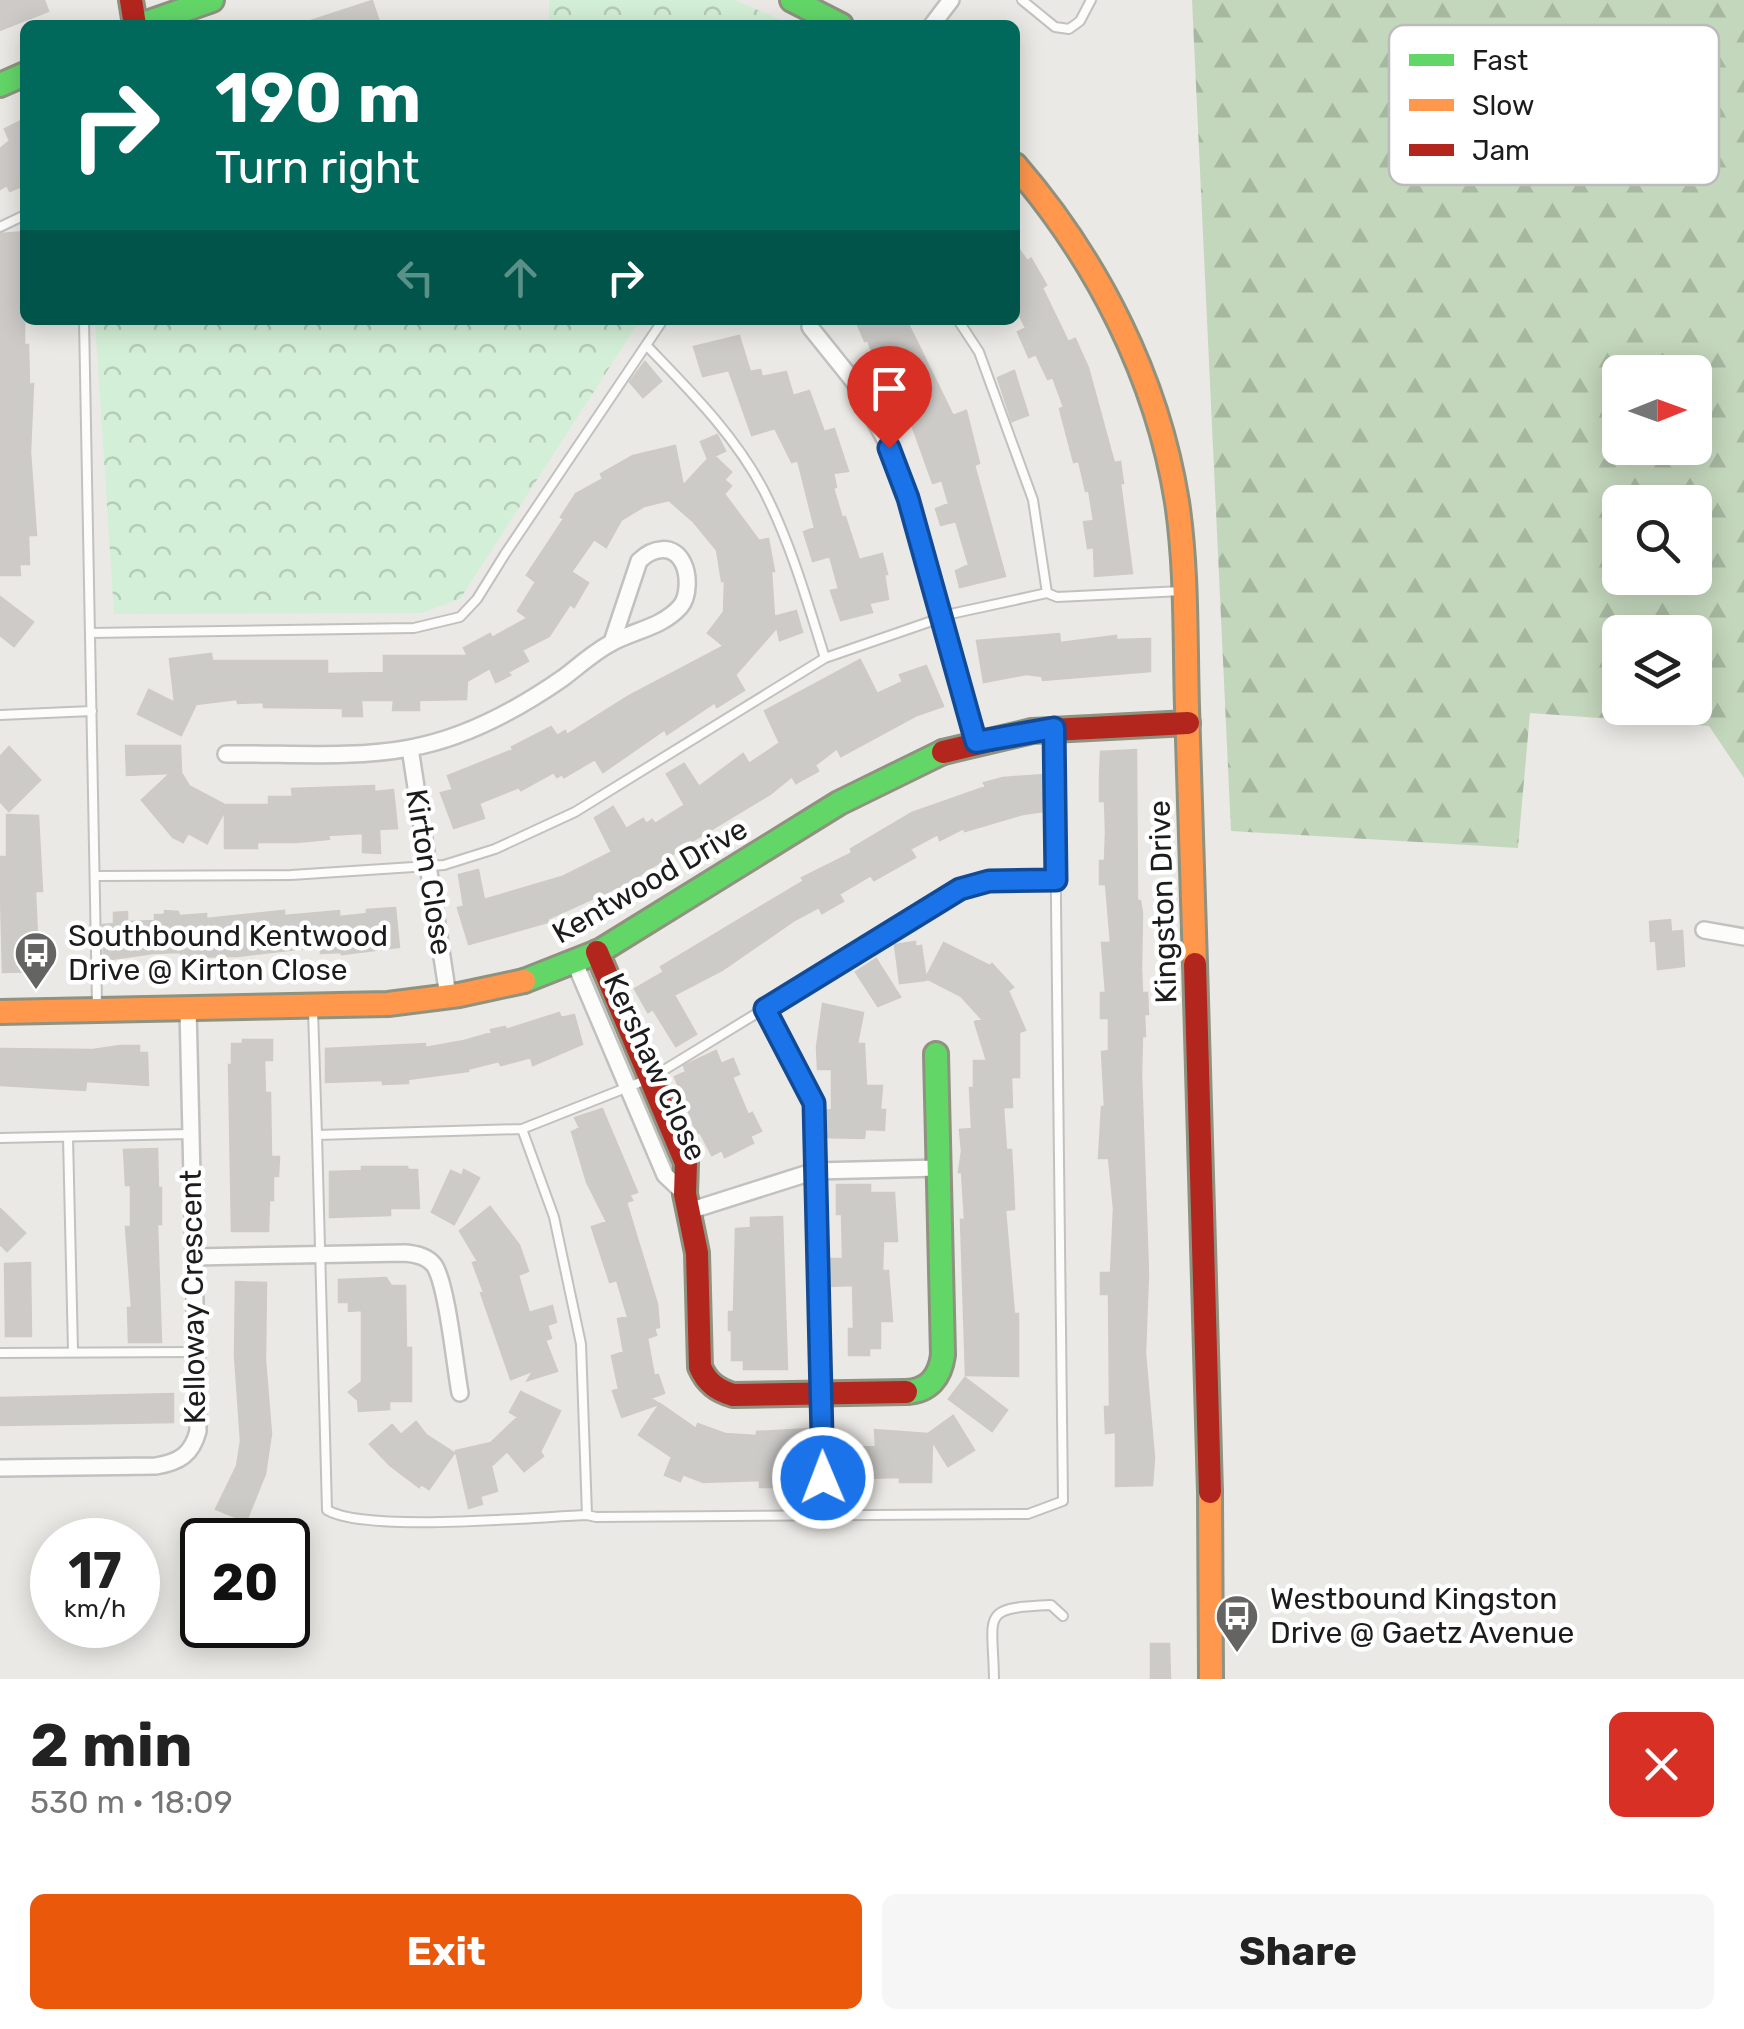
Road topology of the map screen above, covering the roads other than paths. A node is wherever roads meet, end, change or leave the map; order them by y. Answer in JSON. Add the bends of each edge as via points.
{"nodes":[{"id":1,"x":212,"y":0,"type":"edge"},
{"id":2,"x":792,"y":0,"type":"edge"},
{"id":3,"x":951,"y":0,"type":"edge"},
{"id":4,"x":1022,"y":0,"type":"edge"},
{"id":5,"x":1092,"y":0,"type":"edge"},
{"id":6,"x":153,"y":20,"type":"edge"},
{"id":7,"x":831,"y":20,"type":"edge"},
{"id":8,"x":936,"y":20,"type":"edge"},
{"id":9,"x":1020,"y":171,"type":"edge"},
{"id":10,"x":84,"y":325,"type":"edge"},
{"id":11,"x":660,"y":325,"type":"edge"},
{"id":12,"x":961,"y":325,"type":"edge"},
{"id":13,"x":810,"y":327,"type":"dead end"},
{"id":14,"x":648,"y":346,"type":"junction"},
{"id":15,"x":1184,"y":591,"type":"junction"},
{"id":16,"x":1047,"y":593,"type":"junction"},
{"id":17,"x":941,"y":618,"type":"junction"},
{"id":18,"x":90,"y":633,"type":"junction"},
{"id":19,"x":612,"y":642,"type":"junction"},
{"id":20,"x":826,"y":658,"type":"junction"},
{"id":21,"x":92,"y":711,"type":"junction"},
{"id":22,"x":0,"y":715,"type":"edge"},
{"id":23,"x":1188,"y":723,"type":"junction"},
{"id":24,"x":1054,"y":728,"type":"junction"},
{"id":25,"x":976,"y":742,"type":"junction"},
{"id":26,"x":410,"y":748,"type":"junction"},
{"id":27,"x":226,"y":754,"type":"dead end"},
{"id":28,"x":429,"y":868,"type":"junction"},
{"id":29,"x":96,"y":876,"type":"junction"},
{"id":30,"x":1056,"y":880,"type":"junction"},
{"id":31,"x":1704,"y":930,"type":"dead end"},
{"id":32,"x":1744,"y":937,"type":"edge"},
{"id":33,"x":597,"y":952,"type":"junction"},
{"id":34,"x":574,"y":963,"type":"junction"},
{"id":35,"x":448,"y":996,"type":"junction"},
{"id":36,"x":313,"y":1006,"type":"junction"},
{"id":37,"x":188,"y":1008,"type":"junction"},
{"id":38,"x":765,"y":1009,"type":"junction"},
{"id":39,"x":97,"y":1010,"type":"junction"},
{"id":40,"x":0,"y":1012,"type":"edge"},
{"id":41,"x":936,"y":1054,"type":"dead end"},
{"id":42,"x":651,"y":1078,"type":"junction"},
{"id":43,"x":628,"y":1088,"type":"junction"},
{"id":44,"x":522,"y":1129,"type":"junction"},
{"id":45,"x":191,"y":1134,"type":"junction"},
{"id":46,"x":317,"y":1135,"type":"junction"},
{"id":47,"x":68,"y":1137,"type":"junction"},
{"id":48,"x":0,"y":1138,"type":"edge"},
{"id":49,"x":939,"y":1168,"type":"junction"},
{"id":50,"x":815,"y":1171,"type":"junction"},
{"id":51,"x":687,"y":1202,"type":"junction"},
{"id":52,"x":319,"y":1255,"type":"junction"},
{"id":53,"x":194,"y":1257,"type":"junction"},
{"id":54,"x":74,"y":1351,"type":"junction"},
{"id":55,"x":196,"y":1352,"type":"junction"},
{"id":56,"x":0,"y":1353,"type":"edge"},
{"id":57,"x":460,"y":1393,"type":"dead end"},
{"id":58,"x":822,"y":1393,"type":"junction"},
{"id":59,"x":0,"y":1468,"type":"edge"},
{"id":60,"x":823,"y":1513,"type":"junction"},
{"id":61,"x":587,"y":1514,"type":"junction"},
{"id":62,"x":1062,"y":1616,"type":"dead end"},
{"id":63,"x":994,"y":1679,"type":"edge"},
{"id":64,"x":1211,"y":1679,"type":"edge"}],
"edges":[{"from":1,"to":6,"type":"street"},
{"from":2,"to":7,"type":"street"},
{"from":3,"to":8,"type":"street"},
{"from":4,"to":5,"type":"lane","via":[[1056,27],[1070,29]]},
{"from":9,"to":15,"type":"street","name":"Kingston Drive","via":[[1080,250],[1123,328],[1163,438]]},
{"from":10,"to":18,"type":"lane"},
{"from":11,"to":14,"type":"lane"},
{"from":12,"to":16,"type":"lane","via":[[979,352],[1033,500]]},
{"from":13,"to":17,"type":"street","via":[[855,383],[889,448]]},
{"from":14,"to":18,"type":"lane","via":[[460,617],[414,628]]},
{"from":14,"to":20,"type":"lane","via":[[714,416],[762,488],[792,552]]},
{"from":15,"to":16,"type":"lane"},
{"from":15,"to":23,"type":"street","name":"Kingston Drive"},
{"from":16,"to":17,"type":"lane"},
{"from":17,"to":20,"type":"lane"},
{"from":17,"to":25,"type":"street"},
{"from":18,"to":21,"type":"lane"},
{"from":19,"to":19,"type":"street","name":"Kirton Close","via":[[658,624],[682,605],[688,592],[684,564],[674,553],[662,548],[639,561]]},
{"from":19,"to":26,"type":"street","name":"Kirton Close","via":[[515,709]]},
{"from":20,"to":28,"type":"lane","via":[[575,812],[495,849]]},
{"from":21,"to":22,"type":"lane"},
{"from":21,"to":29,"type":"lane"},
{"from":23,"to":24,"type":"street","name":"Kentwood Drive"},
{"from":23,"to":64,"type":"street","name":"Kingston Drive"},
{"from":24,"to":25,"type":"street","name":"Kentwood Drive"},
{"from":24,"to":30,"type":"lane"},
{"from":25,"to":33,"type":"street","name":"Kentwood Drive","via":[[928,759],[821,815]]},
{"from":26,"to":27,"type":"street","name":"Kirton Close"},
{"from":26,"to":28,"type":"street","name":"Kirton Close"},
{"from":28,"to":29,"type":"lane"},
{"from":28,"to":35,"type":"street","name":"Kirton Close"},
{"from":29,"to":39,"type":"lane"},
{"from":30,"to":38,"type":"lane","via":[[989,881],[960,889]]},
{"from":30,"to":60,"type":"lane","via":[[1063,1501],[1028,1514]]},
{"from":31,"to":32,"type":"street"},
{"from":33,"to":34,"type":"street","name":"Kentwood Drive"},
{"from":33,"to":42,"type":"street","name":"Kershaw Close"},
{"from":34,"to":35,"type":"street","name":"Kentwood Drive"},
{"from":34,"to":43,"type":"street","name":"Kershaw Close"},
{"from":35,"to":36,"type":"street","name":"Kentwood Drive"},
{"from":36,"to":37,"type":"street","name":"Kentwood Drive"},
{"from":36,"to":46,"type":"lane"},
{"from":37,"to":39,"type":"street","name":"Kentwood Drive"},
{"from":37,"to":45,"type":"street","name":"Kelloway Crescent"},
{"from":38,"to":42,"type":"lane"},
{"from":38,"to":50,"type":"lane","via":[[814,1103]]},
{"from":39,"to":40,"type":"street","name":"Kentwood Drive"},
{"from":41,"to":49,"type":"street"},
{"from":42,"to":43,"type":"lane"},
{"from":42,"to":51,"type":"street","name":"Kershaw Close","via":[[686,1163]]},
{"from":43,"to":44,"type":"lane"},
{"from":43,"to":51,"type":"street","name":"Kershaw Close","via":[[665,1175]]},
{"from":44,"to":46,"type":"lane"},
{"from":44,"to":61,"type":"lane","via":[[554,1217],[581,1344]]},
{"from":45,"to":47,"type":"lane"},
{"from":45,"to":53,"type":"street","name":"Kelloway Crescent"},
{"from":46,"to":52,"type":"lane"},
{"from":47,"to":48,"type":"lane"},
{"from":47,"to":54,"type":"lane"},
{"from":49,"to":50,"type":"street"},
{"from":49,"to":58,"type":"street","name":"Kershaw Close","via":[[942,1369],[913,1392]]},
{"from":50,"to":51,"type":"street"},
{"from":50,"to":58,"type":"lane"},
{"from":51,"to":58,"type":"street","name":"Kershaw Close","via":[[697,1253],[704,1378],[733,1395]]},
{"from":52,"to":53,"type":"street"},
{"from":52,"to":57,"type":"street","via":[[405,1252],[434,1264]]},
{"from":52,"to":61,"type":"lane","via":[[327,1510],[384,1522]]},
{"from":53,"to":55,"type":"street","name":"Kelloway Crescent"},
{"from":54,"to":55,"type":"lane"},
{"from":54,"to":56,"type":"lane"},
{"from":55,"to":59,"type":"street","name":"Kelloway Crescent","via":[[198,1431],[187,1454],[172,1463]]},
{"from":58,"to":60,"type":"lane"},
{"from":60,"to":61,"type":"lane"},
{"from":62,"to":63,"type":"lane","via":[[1051,1606],[998,1612]]}]}
